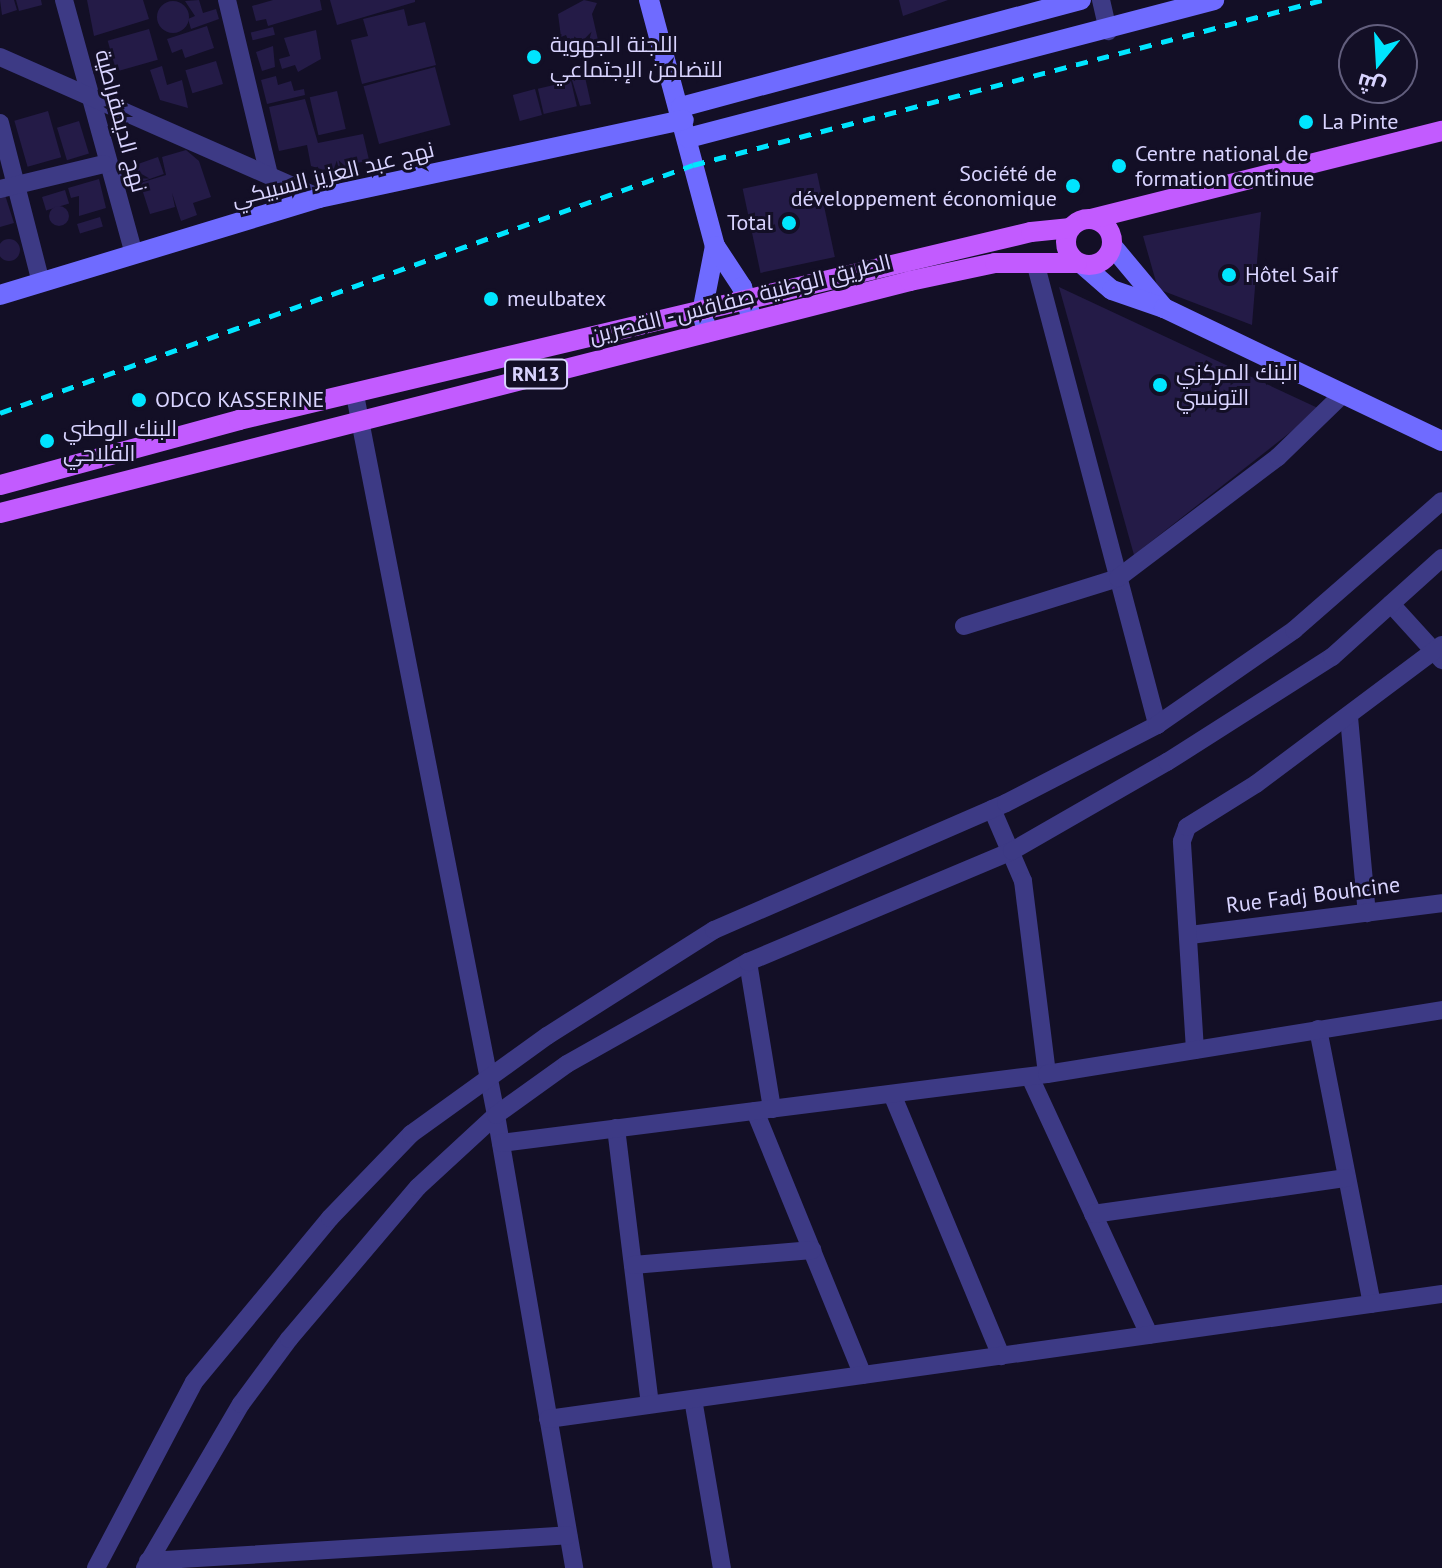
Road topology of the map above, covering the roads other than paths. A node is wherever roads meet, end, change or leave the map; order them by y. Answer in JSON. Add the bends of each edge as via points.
{"nodes":[{"id":1,"x":64,"y":0,"type":"edge"},
{"id":2,"x":227,"y":0,"type":"edge"},
{"id":3,"x":649,"y":0,"type":"edge"},
{"id":4,"x":1081,"y":0,"type":"edge"},
{"id":5,"x":1101,"y":0,"type":"edge"},
{"id":6,"x":1214,"y":0,"type":"edge"},
{"id":7,"x":1108,"y":31,"type":"junction"},
{"id":8,"x":0,"y":57,"type":"edge"},
{"id":9,"x":91,"y":98,"type":"junction"},
{"id":10,"x":684,"y":122,"type":"junction"},
{"id":11,"x":0,"y":123,"type":"edge"},
{"id":12,"x":1442,"y":131,"type":"edge"},
{"id":13,"x":104,"y":164,"type":"junction"},
{"id":14,"x":269,"y":175,"type":"junction"},
{"id":15,"x":9,"y":187,"type":"edge"},
{"id":16,"x":319,"y":198,"type":"junction"},
{"id":17,"x":1160,"y":203,"type":"junction"},
{"id":18,"x":1091,"y":219,"type":"junction"},
{"id":19,"x":1071,"y":228,"type":"junction"},
{"id":20,"x":1113,"y":243,"type":"junction"},
{"id":21,"x":715,"y":246,"type":"junction"},
{"id":22,"x":134,"y":254,"type":"junction"},
{"id":23,"x":1035,"y":262,"type":"junction"},
{"id":24,"x":1080,"y":264,"type":"junction"},
{"id":25,"x":40,"y":279,"type":"junction"},
{"id":26,"x":0,"y":295,"type":"edge"},
{"id":27,"x":1164,"y":308,"type":"junction"},
{"id":28,"x":750,"y":310,"type":"junction"},
{"id":29,"x":704,"y":322,"type":"junction"},
{"id":30,"x":355,"y":395,"type":"junction"},
{"id":31,"x":1342,"y":395,"type":"junction"},
{"id":32,"x":360,"y":421,"type":"junction"},
{"id":33,"x":1442,"y":441,"type":"edge"},
{"id":34,"x":96,"y":460,"type":"junction"},
{"id":35,"x":0,"y":485,"type":"edge"},
{"id":36,"x":101,"y":485,"type":"junction"},
{"id":37,"x":1442,"y":501,"type":"edge"},
{"id":38,"x":0,"y":513,"type":"edge"},
{"id":39,"x":1442,"y":558,"type":"edge"},
{"id":40,"x":1118,"y":578,"type":"junction"},
{"id":41,"x":1391,"y":604,"type":"junction"},
{"id":42,"x":964,"y":626,"type":"dead end"},
{"id":43,"x":1439,"y":651,"type":"edge"},
{"id":44,"x":1349,"y":717,"type":"junction"},
{"id":45,"x":1157,"y":725,"type":"junction"},
{"id":46,"x":992,"y":809,"type":"junction"},
{"id":47,"x":1012,"y":851,"type":"junction"},
{"id":48,"x":1442,"y":903,"type":"edge"},
{"id":49,"x":1367,"y":913,"type":"junction"},
{"id":50,"x":1190,"y":935,"type":"junction"},
{"id":51,"x":748,"y":962,"type":"junction"},
{"id":52,"x":1442,"y":1010,"type":"edge"},
{"id":53,"x":1318,"y":1029,"type":"junction"},
{"id":54,"x":1195,"y":1050,"type":"junction"},
{"id":55,"x":1038,"y":1076,"type":"junction"},
{"id":56,"x":485,"y":1079,"type":"junction"},
{"id":57,"x":892,"y":1094,"type":"junction"},
{"id":58,"x":764,"y":1110,"type":"junction"},
{"id":59,"x":496,"y":1115,"type":"junction"},
{"id":60,"x":616,"y":1128,"type":"junction"},
{"id":61,"x":501,"y":1143,"type":"junction"},
{"id":62,"x":1346,"y":1178,"type":"junction"},
{"id":63,"x":1093,"y":1214,"type":"junction"},
{"id":64,"x":812,"y":1250,"type":"junction"},
{"id":65,"x":633,"y":1265,"type":"junction"},
{"id":66,"x":1442,"y":1294,"type":"edge"},
{"id":67,"x":1372,"y":1304,"type":"junction"},
{"id":68,"x":1149,"y":1335,"type":"junction"},
{"id":69,"x":1001,"y":1356,"type":"junction"},
{"id":70,"x":863,"y":1375,"type":"junction"},
{"id":71,"x":693,"y":1399,"type":"junction"},
{"id":72,"x":650,"y":1404,"type":"junction"},
{"id":73,"x":548,"y":1419,"type":"junction"},
{"id":74,"x":568,"y":1535,"type":"junction"},
{"id":75,"x":147,"y":1564,"type":"edge"},
{"id":76,"x":96,"y":1568,"type":"edge"},
{"id":77,"x":574,"y":1568,"type":"edge"},
{"id":78,"x":722,"y":1568,"type":"edge"}],
"edges":[{"from":1,"to":9,"type":"street","name":"نهج الديمقراطية"},
{"from":2,"to":14,"type":"street"},
{"from":3,"to":10,"type":"street"},
{"from":4,"to":10,"type":"street","name":"نهج عبد العزيز السبيكي"},
{"from":5,"to":7,"type":"street"},
{"from":6,"to":7,"type":"street","name":"نهج عبد العزيز السبيكي"},
{"from":7,"to":10,"type":"street","name":"نهج عبد العزيز السبيكي"},
{"from":8,"to":9,"type":"street"},
{"from":9,"to":13,"type":"street","name":"نهج الديمقراطية"},
{"from":9,"to":14,"type":"street"},
{"from":10,"to":16,"type":"street","name":"نهج عبد العزيز السبيكي"},
{"from":10,"to":21,"type":"street"},
{"from":11,"to":15,"type":"street"},
{"from":12,"to":17,"type":"main road","number":"RN13"},
{"from":13,"to":15,"type":"street"},
{"from":13,"to":22,"type":"street","name":"نهج الديمقراطية"},
{"from":14,"to":16,"type":"street"},
{"from":15,"to":25,"type":"street"},
{"from":16,"to":22,"type":"street","name":"نهج عبد العزيز السبيكي"},
{"from":17,"to":18,"type":"main road","number":"RN13"},
{"from":17,"to":20,"type":"main road","number":"RN13"},
{"from":18,"to":19,"type":"main road","number":"RN13"},
{"from":18,"to":20,"type":"main road","via":[[1106,225]]},
{"from":19,"to":24,"type":"main road","via":[[1066,242]]},
{"from":19,"to":28,"type":"main road","name":"الطريق الوطنية صفاقس - القصرين","number":"RN13","via":[[1031,232]]},
{"from":20,"to":24,"type":"main road","number":"RN13","via":[[1099,264]]},
{"from":20,"to":27,"type":"street"},
{"from":21,"to":28,"type":"street"},
{"from":21,"to":29,"type":"street"},
{"from":22,"to":25,"type":"street","name":"نهج عبد العزيز السبيكي"},
{"from":23,"to":24,"type":"main road","name":"الطريق الوطنية صفاقس - القصرين","number":"RN13"},
{"from":23,"to":28,"type":"main road","name":"الطريق الوطنية صفاقس - القصرين","number":"RN13","via":[[995,263]]},
{"from":23,"to":40,"type":"street"},
{"from":24,"to":27,"type":"street","via":[[1112,290]]},
{"from":25,"to":26,"type":"street","name":"نهج عبد العزيز السبيكي"},
{"from":27,"to":31,"type":"street"},
{"from":28,"to":29,"type":"main road","name":"الطريق الوطنية صفاقس - القصرين","number":"RN13"},
{"from":29,"to":30,"type":"main road","name":"الطريق الوطنية صفاقس - القصرين","number":"RN13"},
{"from":29,"to":32,"type":"main road","name":"الطريق الوطنية صفاقس - القصرين","number":"RN13"},
{"from":30,"to":32,"type":"street"},
{"from":30,"to":34,"type":"main road","name":"الطريق الوطنية صفاقس - القصرين","number":"RN13"},
{"from":31,"to":33,"type":"street"},
{"from":31,"to":40,"type":"street","via":[[1278,457]]},
{"from":32,"to":36,"type":"main road","name":"الطريق الوطنية صفاقس - القصرين","number":"RN13"},
{"from":32,"to":56,"type":"street"},
{"from":34,"to":35,"type":"main road","name":"الطريق الوطنية صفاقس - القصرين","number":"RN13"},
{"from":34,"to":36,"type":"main road"},
{"from":36,"to":38,"type":"main road","name":"الطريق الوطنية صفاقس - القصرين","number":"RN13"},
{"from":37,"to":45,"type":"street","via":[[1294,630]]},
{"from":39,"to":41,"type":"street"},
{"from":40,"to":42,"type":"street"},
{"from":40,"to":45,"type":"street"},
{"from":41,"to":43,"type":"street"},
{"from":41,"to":47,"type":"street","via":[[1332,657]]},
{"from":43,"to":44,"type":"street"},
{"from":44,"to":49,"type":"street"},
{"from":44,"to":50,"type":"street","via":[[1187,827],[1182,841]]},
{"from":45,"to":46,"type":"street"},
{"from":46,"to":47,"type":"street"},
{"from":46,"to":56,"type":"street","via":[[714,930]]},
{"from":47,"to":51,"type":"street"},
{"from":47,"to":55,"type":"street","via":[[1023,881]]},
{"from":48,"to":49,"type":"street","name":"Rue Fadj Bouhcine"},
{"from":49,"to":50,"type":"street","name":"Rue Fadj Bouhcine"},
{"from":50,"to":54,"type":"street"},
{"from":51,"to":58,"type":"street"},
{"from":51,"to":59,"type":"street","via":[[567,1064]]},
{"from":52,"to":53,"type":"street"},
{"from":53,"to":54,"type":"street"},
{"from":53,"to":62,"type":"street"},
{"from":54,"to":55,"type":"street"},
{"from":55,"to":57,"type":"street"},
{"from":55,"to":63,"type":"street"},
{"from":56,"to":59,"type":"street"},
{"from":56,"to":76,"type":"street","via":[[411,1134],[330,1218],[194,1382]]},
{"from":57,"to":58,"type":"street"},
{"from":57,"to":69,"type":"street"},
{"from":58,"to":60,"type":"street"},
{"from":58,"to":64,"type":"street"},
{"from":59,"to":61,"type":"street"},
{"from":59,"to":75,"type":"street","via":[[397,1211],[289,1339],[241,1404]]},
{"from":60,"to":61,"type":"street"},
{"from":60,"to":65,"type":"street"},
{"from":61,"to":73,"type":"street"},
{"from":62,"to":63,"type":"street"},
{"from":62,"to":67,"type":"street"},
{"from":63,"to":68,"type":"street"},
{"from":64,"to":65,"type":"street"},
{"from":64,"to":70,"type":"street"},
{"from":65,"to":72,"type":"street"},
{"from":66,"to":67,"type":"street"},
{"from":67,"to":68,"type":"street"},
{"from":68,"to":69,"type":"street"},
{"from":69,"to":70,"type":"street"},
{"from":70,"to":71,"type":"street"},
{"from":71,"to":72,"type":"street"},
{"from":71,"to":78,"type":"street"},
{"from":72,"to":73,"type":"street"},
{"from":73,"to":74,"type":"street"},
{"from":74,"to":75,"type":"street"},
{"from":74,"to":77,"type":"street"}]}
